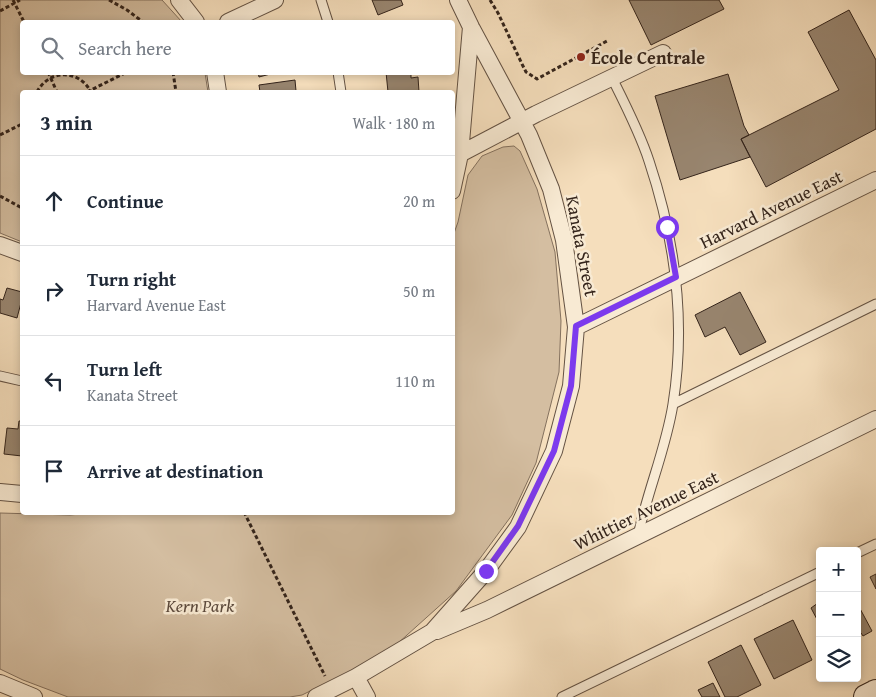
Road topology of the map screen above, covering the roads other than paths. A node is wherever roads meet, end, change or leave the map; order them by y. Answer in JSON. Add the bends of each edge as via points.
{"nodes":[{"id":1,"x":179,"y":0,"type":"edge"},
{"id":2,"x":275,"y":0,"type":"edge"},
{"id":3,"x":321,"y":0,"type":"edge"},
{"id":4,"x":458,"y":0,"type":"edge"},
{"id":5,"x":194,"y":20,"type":"edge"},
{"id":6,"x":232,"y":20,"type":"edge"},
{"id":7,"x":327,"y":20,"type":"edge"},
{"id":8,"x":471,"y":27,"type":"junction"},
{"id":9,"x":663,"y":53,"type":"dead end"},
{"id":10,"x":216,"y":75,"type":"edge"},
{"id":11,"x":338,"y":75,"type":"edge"},
{"id":12,"x":612,"y":78,"type":"junction"},
{"id":13,"x":218,"y":90,"type":"edge"},
{"id":14,"x":341,"y":90,"type":"edge"},
{"id":15,"x":521,"y":121,"type":"junction"},
{"id":16,"x":460,"y":154,"type":"junction"},
{"id":17,"x":455,"y":177,"type":"edge"},
{"id":18,"x":874,"y":186,"type":"edge"},
{"id":19,"x":0,"y":245,"type":"edge"},
{"id":20,"x":20,"y":252,"type":"edge"},
{"id":21,"x":676,"y":277,"type":"junction"},
{"id":22,"x":876,"y":304,"type":"edge"},
{"id":23,"x":576,"y":326,"type":"junction"},
{"id":24,"x":0,"y":376,"type":"edge"},
{"id":25,"x":20,"y":381,"type":"edge"},
{"id":26,"x":673,"y":404,"type":"junction"},
{"id":27,"x":876,"y":419,"type":"edge"},
{"id":28,"x":0,"y":492,"type":"edge"},
{"id":29,"x":20,"y":494,"type":"edge"},
{"id":30,"x":638,"y":536,"type":"junction"},
{"id":31,"x":876,"y":544,"type":"edge"},
{"id":32,"x":861,"y":551,"type":"edge"},
{"id":33,"x":816,"y":574,"type":"edge"},
{"id":34,"x":432,"y":632,"type":"junction"},
{"id":35,"x":356,"y":677,"type":"junction"},
{"id":36,"x":0,"y":682,"type":"edge"},
{"id":37,"x":876,"y":692,"type":"edge"},
{"id":38,"x":34,"y":697,"type":"edge"},
{"id":39,"x":316,"y":697,"type":"edge"},
{"id":40,"x":367,"y":697,"type":"edge"},
{"id":41,"x":562,"y":697,"type":"edge"},
{"id":42,"x":866,"y":697,"type":"edge"}],
"edges":[{"from":1,"to":5,"type":"street"},
{"from":2,"to":6,"type":"street"},
{"from":3,"to":7,"type":"lane"},
{"from":4,"to":8,"type":"street","name":"Kanata Street"},
{"from":8,"to":15,"type":"street","name":"Kanata Street"},
{"from":8,"to":16,"type":"street"},
{"from":9,"to":12,"type":"street"},
{"from":10,"to":13,"type":"street"},
{"from":11,"to":14,"type":"lane"},
{"from":12,"to":15,"type":"street"},
{"from":12,"to":21,"type":"lane","via":[[649,159],[664,210]]},
{"from":15,"to":16,"type":"street"},
{"from":15,"to":23,"type":"street","name":"Kanata Street","via":[[551,189],[564,240]]},
{"from":16,"to":17,"type":"street"},
{"from":18,"to":21,"type":"street","name":"Harvard Avenue East"},
{"from":19,"to":20,"type":"street"},
{"from":21,"to":23,"type":"street","name":"Harvard Avenue East"},
{"from":21,"to":26,"type":"lane","via":[[679,337]]},
{"from":22,"to":26,"type":"lane"},
{"from":23,"to":34,"type":"street","name":"Kanata Street","via":[[571,386],[554,451],[518,526],[486,571]]},
{"from":24,"to":25,"type":"lane"},
{"from":26,"to":30,"type":"lane"},
{"from":27,"to":30,"type":"street","name":"Whittier Avenue East"},
{"from":28,"to":29,"type":"street"},
{"from":30,"to":34,"type":"street","name":"Whittier Avenue East","via":[[487,610]]},
{"from":31,"to":32,"type":"lane"},
{"from":33,"to":41,"type":"lane"},
{"from":34,"to":35,"type":"street","name":"Kanata Street"},
{"from":35,"to":39,"type":"street","name":"Kanata Street"},
{"from":35,"to":40,"type":"street"},
{"from":36,"to":38,"type":"street"},
{"from":37,"to":42,"type":"street"}]}
